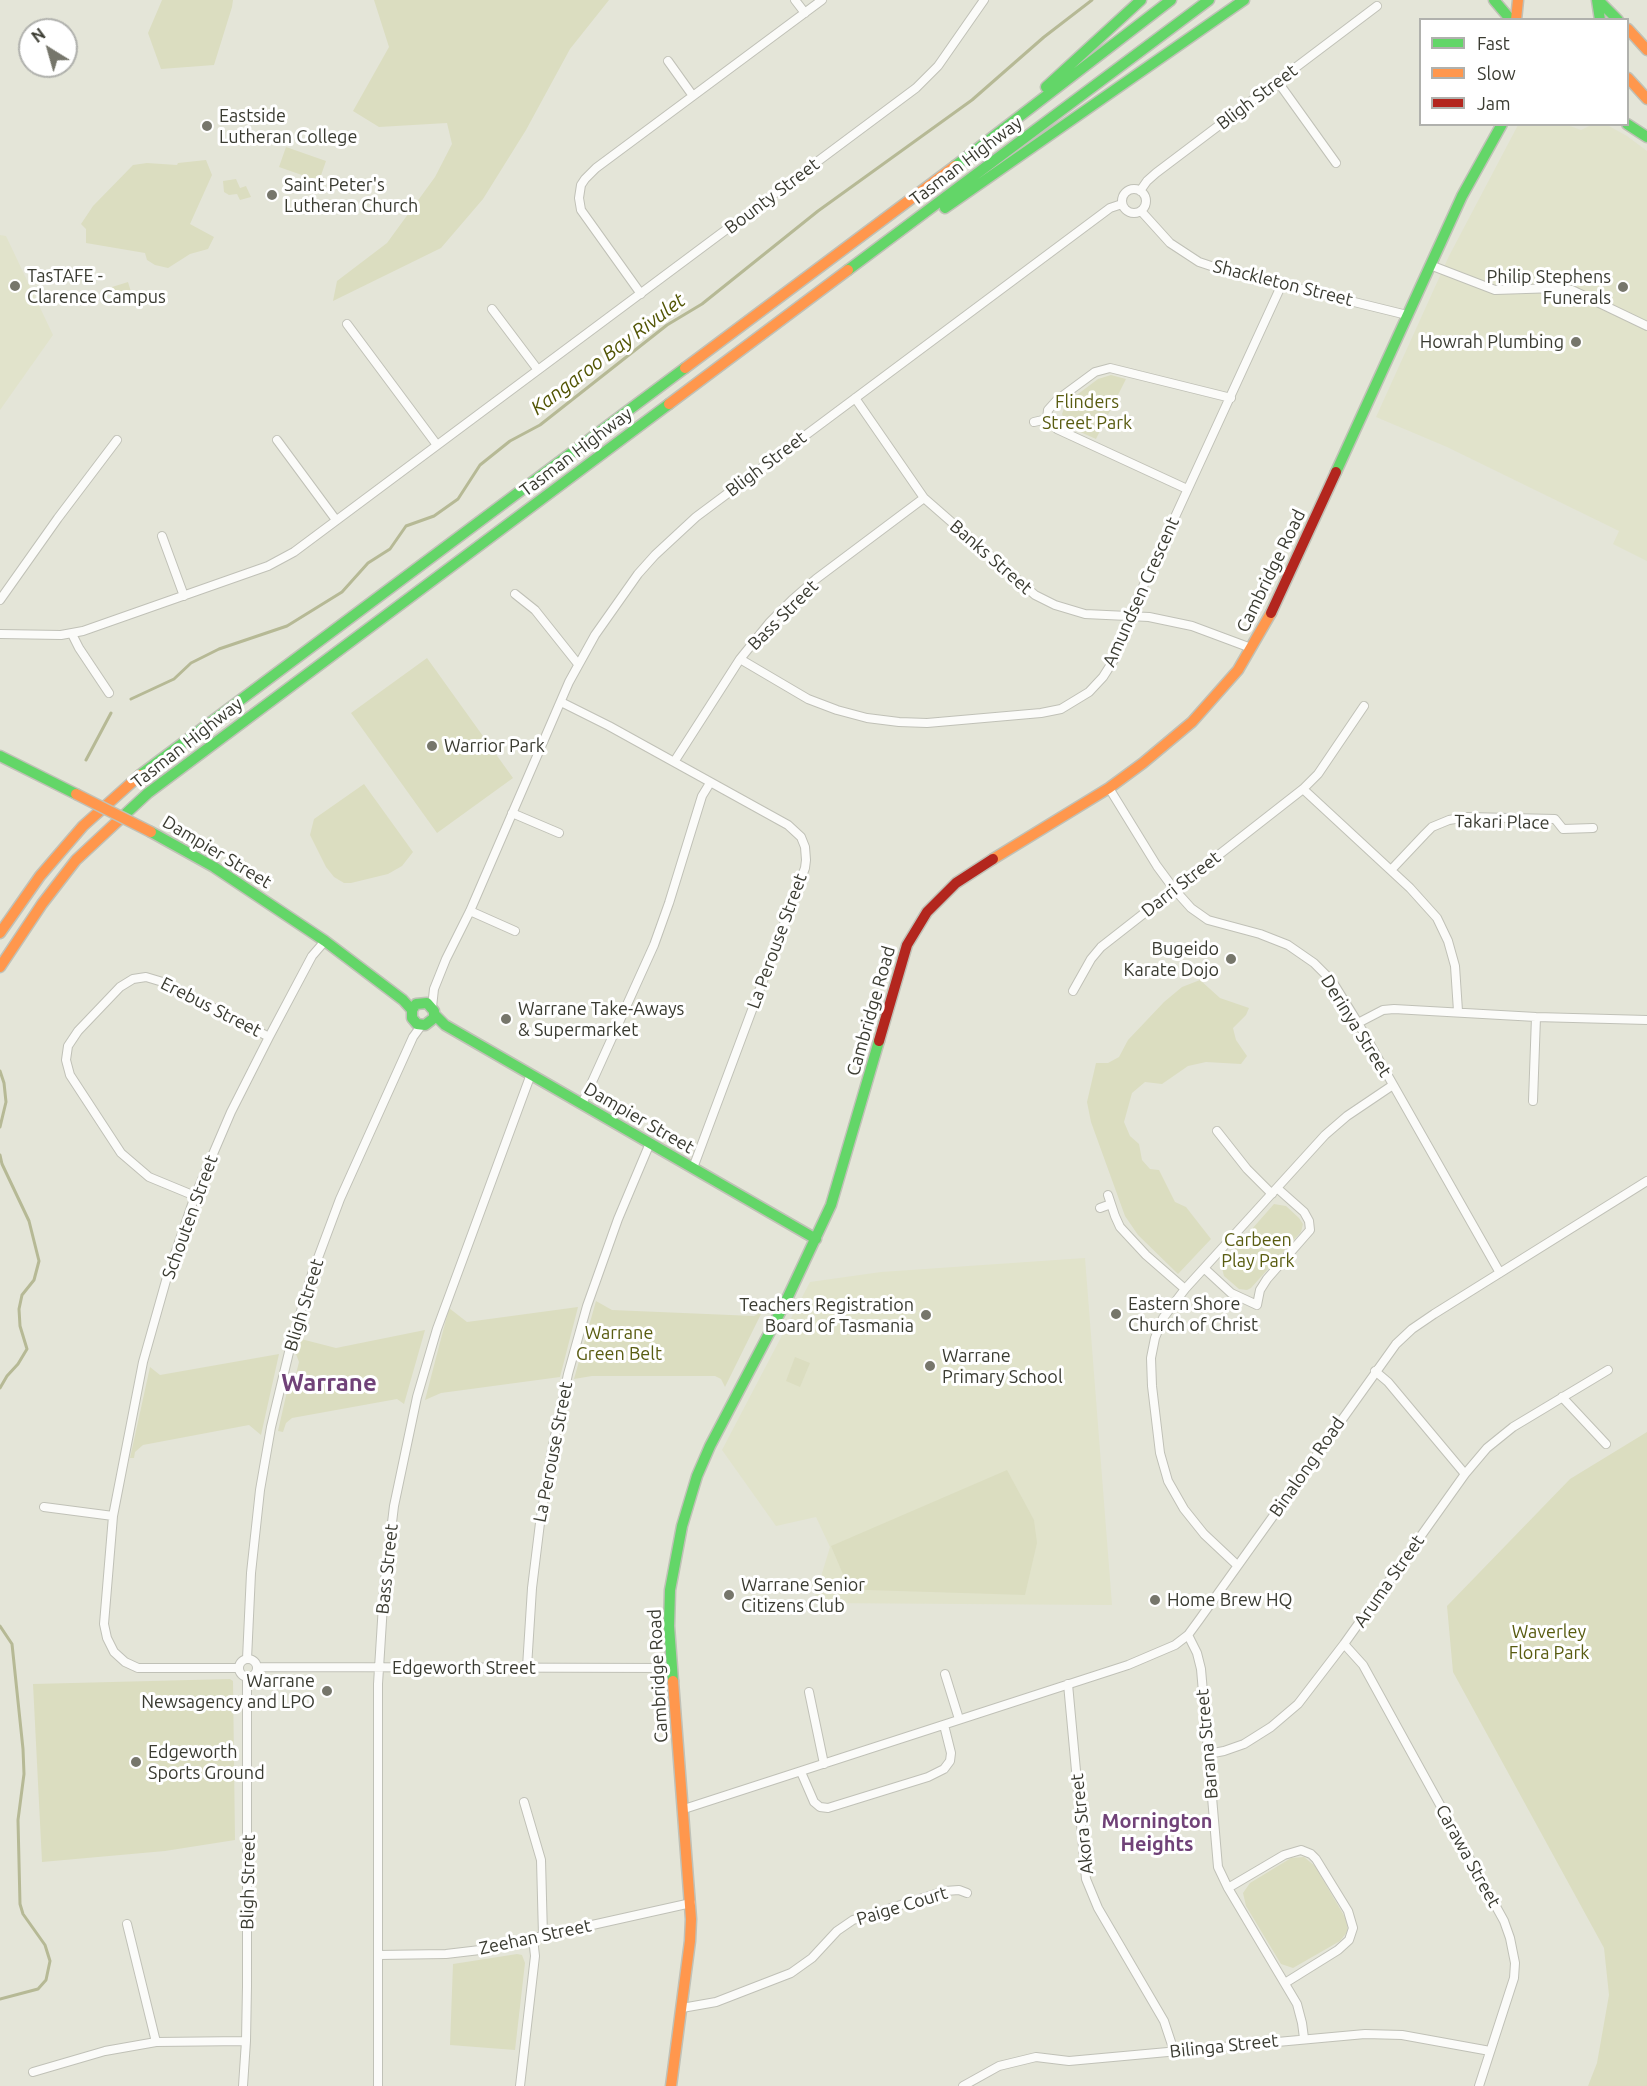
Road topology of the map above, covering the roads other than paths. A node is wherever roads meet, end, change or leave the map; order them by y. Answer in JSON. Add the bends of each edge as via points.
{"nodes":[{"id":1,"x":795,"y":0,"type":"edge"},
{"id":2,"x":822,"y":0,"type":"edge"},
{"id":3,"x":984,"y":0,"type":"edge"},
{"id":4,"x":1141,"y":0,"type":"edge"},
{"id":5,"x":1171,"y":0,"type":"edge"},
{"id":6,"x":1209,"y":0,"type":"edge"},
{"id":7,"x":1244,"y":0,"type":"edge"},
{"id":8,"x":1494,"y":0,"type":"edge"},
{"id":9,"x":1518,"y":0,"type":"edge"},
{"id":10,"x":1598,"y":0,"type":"edge"},
{"id":11,"x":1377,"y":6,"type":"dead end"},
{"id":12,"x":805,"y":13,"type":"junction"},
{"id":13,"x":1508,"y":18,"type":"edge"},
{"id":14,"x":1516,"y":18,"type":"edge"},
{"id":15,"x":1600,"y":18,"type":"edge"},
{"id":16,"x":1616,"y":18,"type":"edge"},
{"id":17,"x":1629,"y":30,"type":"edge"},
{"id":18,"x":1647,"y":50,"type":"edge"},
{"id":19,"x":668,"y":61,"type":"dead end"},
{"id":20,"x":1629,"y":79,"type":"edge"},
{"id":21,"x":1278,"y":82,"type":"junction"},
{"id":22,"x":693,"y":96,"type":"junction"},
{"id":23,"x":1647,"y":99,"type":"edge"},
{"id":24,"x":1629,"y":125,"type":"edge"},
{"id":25,"x":1501,"y":126,"type":"edge"},
{"id":26,"x":1647,"y":137,"type":"edge"},
{"id":27,"x":959,"y":163,"type":"junction"},
{"id":28,"x":1336,"y":163,"type":"dead end"},
{"id":29,"x":1140,"y":191,"type":"junction"},
{"id":30,"x":1122,"y":204,"type":"junction"},
{"id":31,"x":1141,"y":211,"type":"junction"},
{"id":32,"x":1430,"y":265,"type":"junction"},
{"id":33,"x":1282,"y":284,"type":"junction"},
{"id":34,"x":641,"y":294,"type":"junction"},
{"id":35,"x":492,"y":309,"type":"dead end"},
{"id":36,"x":1407,"y":315,"type":"junction"},
{"id":37,"x":347,"y":324,"type":"dead end"},
{"id":38,"x":1647,"y":326,"type":"edge"},
{"id":39,"x":765,"y":331,"type":"junction"},
{"id":40,"x":538,"y":370,"type":"junction"},
{"id":41,"x":855,"y":398,"type":"junction"},
{"id":42,"x":1231,"y":398,"type":"junction"},
{"id":43,"x":1047,"y":419,"type":"junction"},
{"id":44,"x":1034,"y":422,"type":"dead end"},
{"id":45,"x":117,"y":440,"type":"dead end"},
{"id":46,"x":277,"y":440,"type":"dead end"},
{"id":47,"x":437,"y":445,"type":"junction"},
{"id":48,"x":1187,"y":489,"type":"junction"},
{"id":49,"x":924,"y":498,"type":"junction"},
{"id":50,"x":336,"y":520,"type":"junction"},
{"id":51,"x":162,"y":536,"type":"dead end"},
{"id":52,"x":515,"y":594,"type":"dead end"},
{"id":53,"x":184,"y":596,"type":"junction"},
{"id":54,"x":0,"y":600,"type":"edge"},
{"id":55,"x":1129,"y":617,"type":"junction"},
{"id":56,"x":0,"y":634,"type":"edge"},
{"id":57,"x":72,"y":634,"type":"junction"},
{"id":58,"x":1251,"y":648,"type":"junction"},
{"id":59,"x":740,"y":659,"type":"junction"},
{"id":60,"x":579,"y":664,"type":"junction"},
{"id":61,"x":109,"y":693,"type":"dead end"},
{"id":62,"x":561,"y":702,"type":"junction"},
{"id":63,"x":1364,"y":706,"type":"dead end"},
{"id":64,"x":0,"y":756,"type":"edge"},
{"id":65,"x":674,"y":762,"type":"junction"},
{"id":66,"x":710,"y":783,"type":"junction"},
{"id":67,"x":1109,"y":788,"type":"junction"},
{"id":68,"x":1303,"y":789,"type":"junction"},
{"id":69,"x":512,"y":813,"type":"junction"},
{"id":70,"x":1593,"y":828,"type":"dead end"},
{"id":71,"x":559,"y":833,"type":"dead end"},
{"id":72,"x":1391,"y":870,"type":"junction"},
{"id":73,"x":1174,"y":889,"type":"junction"},
{"id":74,"x":470,"y":911,"type":"junction"},
{"id":75,"x":515,"y":931,"type":"dead end"},
{"id":76,"x":0,"y":933,"type":"edge"},
{"id":77,"x":325,"y":941,"type":"junction"},
{"id":78,"x":0,"y":967,"type":"edge"},
{"id":79,"x":1072,"y":991,"type":"dead end"},
{"id":80,"x":1458,"y":1011,"type":"junction"},
{"id":81,"x":423,"y":1014,"type":"junction"},
{"id":82,"x":1536,"y":1017,"type":"junction"},
{"id":83,"x":1647,"y":1020,"type":"edge"},
{"id":84,"x":1358,"y":1023,"type":"junction"},
{"id":85,"x":268,"y":1037,"type":"junction"},
{"id":86,"x":531,"y":1074,"type":"junction"},
{"id":87,"x":1393,"y":1085,"type":"junction"},
{"id":88,"x":1533,"y":1101,"type":"dead end"},
{"id":89,"x":582,"y":1104,"type":"junction"},
{"id":90,"x":1217,"y":1131,"type":"dead end"},
{"id":91,"x":650,"y":1143,"type":"junction"},
{"id":92,"x":693,"y":1168,"type":"junction"},
{"id":93,"x":1647,"y":1182,"type":"edge"},
{"id":94,"x":1275,"y":1191,"type":"junction"},
{"id":95,"x":1108,"y":1195,"type":"dead end"},
{"id":96,"x":195,"y":1196,"type":"junction"},
{"id":97,"x":1111,"y":1204,"type":"junction"},
{"id":98,"x":1100,"y":1208,"type":"dead end"},
{"id":99,"x":816,"y":1239,"type":"junction"},
{"id":100,"x":1205,"y":1269,"type":"junction"},
{"id":101,"x":1500,"y":1273,"type":"junction"},
{"id":102,"x":1185,"y":1289,"type":"junction"},
{"id":103,"x":1608,"y":1370,"type":"dead end"},
{"id":104,"x":1375,"y":1371,"type":"junction"},
{"id":105,"x":1562,"y":1397,"type":"junction"},
{"id":106,"x":1606,"y":1444,"type":"dead end"},
{"id":107,"x":1465,"y":1474,"type":"junction"},
{"id":108,"x":44,"y":1507,"type":"dead end"},
{"id":109,"x":114,"y":1516,"type":"junction"},
{"id":110,"x":1237,"y":1565,"type":"junction"},
{"id":111,"x":1188,"y":1635,"type":"junction"},
{"id":112,"x":1344,"y":1644,"type":"junction"},
{"id":113,"x":247,"y":1659,"type":"junction"},
{"id":114,"x":257,"y":1667,"type":"junction"},
{"id":115,"x":239,"y":1668,"type":"junction"},
{"id":116,"x":378,"y":1668,"type":"junction"},
{"id":117,"x":527,"y":1668,"type":"junction"},
{"id":118,"x":671,"y":1668,"type":"junction"},
{"id":119,"x":945,"y":1674,"type":"dead end"},
{"id":120,"x":248,"y":1677,"type":"junction"},
{"id":121,"x":1068,"y":1684,"type":"junction"},
{"id":122,"x":809,"y":1692,"type":"dead end"},
{"id":123,"x":959,"y":1719,"type":"junction"},
{"id":124,"x":944,"y":1725,"type":"junction"},
{"id":125,"x":1208,"y":1754,"type":"junction"},
{"id":126,"x":824,"y":1764,"type":"junction"},
{"id":127,"x":801,"y":1772,"type":"junction"},
{"id":128,"x":524,"y":1802,"type":"dead end"},
{"id":129,"x":684,"y":1809,"type":"junction"},
{"id":130,"x":1228,"y":1888,"type":"junction"},
{"id":131,"x":967,"y":1893,"type":"dead end"},
{"id":132,"x":691,"y":1903,"type":"junction"},
{"id":133,"x":127,"y":1924,"type":"dead end"},
{"id":134,"x":543,"y":1936,"type":"junction"},
{"id":135,"x":533,"y":1938,"type":"junction"},
{"id":136,"x":378,"y":1955,"type":"junction"},
{"id":137,"x":1285,"y":1983,"type":"junction"},
{"id":138,"x":682,"y":2008,"type":"junction"},
{"id":139,"x":1304,"y":2038,"type":"junction"},
{"id":140,"x":246,"y":2042,"type":"junction"},
{"id":141,"x":156,"y":2043,"type":"junction"},
{"id":142,"x":1174,"y":2051,"type":"junction"},
{"id":143,"x":1490,"y":2051,"type":"junction"},
{"id":144,"x":33,"y":2072,"type":"dead end"},
{"id":145,"x":243,"y":2086,"type":"edge"},
{"id":146,"x":378,"y":2086,"type":"edge"},
{"id":147,"x":520,"y":2086,"type":"edge"},
{"id":148,"x":671,"y":2086,"type":"edge"},
{"id":149,"x":963,"y":2086,"type":"edge"},
{"id":150,"x":1479,"y":2086,"type":"edge"}],
"edges":[{"from":1,"to":12,"type":"street"},
{"from":2,"to":12,"type":"street"},
{"from":3,"to":34,"type":"street","name":"Bounty Street","via":[[925,81]]},
{"from":4,"to":27,"type":"main road"},
{"from":5,"to":27,"type":"main road","name":"Tasman Highway"},
{"from":6,"to":39,"type":"main road","name":"Tasman Highway"},
{"from":7,"to":39,"type":"main road"},
{"from":8,"to":13,"type":"main road"},
{"from":9,"to":14,"type":"main road"},
{"from":10,"to":15,"type":"main road"},
{"from":10,"to":16,"type":"main road"},
{"from":11,"to":21,"type":"street","name":"Bligh Street"},
{"from":12,"to":22,"type":"street"},
{"from":17,"to":18,"type":"main road"},
{"from":19,"to":22,"type":"street"},
{"from":20,"to":23,"type":"main road"},
{"from":21,"to":28,"type":"street"},
{"from":21,"to":29,"type":"street","name":"Bligh Street","via":[[1156,173]]},
{"from":22,"to":34,"type":"street","via":[[590,173],[581,185],[579,204],[584,216]]},
{"from":24,"to":26,"type":"main road"},
{"from":25,"to":32,"type":"main road","name":"Cambridge Road"},
{"from":27,"to":76,"type":"main road","name":"Tasman Highway","via":[[137,777],[83,826],[40,876]]},
{"from":29,"to":30,"type":"street","via":[[1128,190]]},
{"from":29,"to":31,"type":"street","via":[[1146,199]]},
{"from":30,"to":31,"type":"street","via":[[1130,213]]},
{"from":30,"to":41,"type":"street","name":"Bligh Street","via":[[1110,208]]},
{"from":31,"to":33,"type":"street","name":"Shackleton Street","via":[[1170,243],[1199,262]]},
{"from":32,"to":36,"type":"main road","name":"Cambridge Road"},
{"from":32,"to":38,"type":"street","via":[[1488,289],[1572,290]]},
{"from":33,"to":36,"type":"street","name":"Shackleton Street"},
{"from":33,"to":42,"type":"street","name":"Amundsen Crescent"},
{"from":34,"to":40,"type":"street","name":"Bounty Street"},
{"from":35,"to":40,"type":"street"},
{"from":36,"to":58,"type":"main road","name":"Cambridge Road","via":[[1274,609]]},
{"from":37,"to":47,"type":"street"},
{"from":39,"to":78,"type":"main road","name":"Tasman Highway","via":[[148,793],[76,860]]},
{"from":40,"to":47,"type":"street","name":"Bounty Street"},
{"from":41,"to":49,"type":"street","name":"Banks Street"},
{"from":41,"to":60,"type":"street","name":"Bligh Street","via":[[674,536],[620,598]]},
{"from":42,"to":43,"type":"street","via":[[1106,368],[1057,400],[1048,410]]},
{"from":42,"to":48,"type":"street","name":"Amundsen Crescent"},
{"from":43,"to":44,"type":"street"},
{"from":43,"to":48,"type":"street","via":[[1053,427]]},
{"from":45,"to":54,"type":"street"},
{"from":46,"to":50,"type":"street"},
{"from":47,"to":50,"type":"street","name":"Bounty Street"},
{"from":48,"to":55,"type":"street","name":"Amundsen Crescent"},
{"from":49,"to":55,"type":"street","name":"Banks Street","via":[[1044,600],[1085,614]]},
{"from":49,"to":59,"type":"street","name":"Bass Street","via":[[792,600]]},
{"from":50,"to":53,"type":"street","name":"Bounty Street","via":[[278,561]]},
{"from":51,"to":53,"type":"street"},
{"from":52,"to":60,"type":"street","via":[[535,610]]},
{"from":53,"to":57,"type":"street","name":"Bounty Street"},
{"from":55,"to":58,"type":"street","name":"Banks Street","via":[[1192,626]]},
{"from":55,"to":59,"type":"street","name":"Amundsen Crescent","via":[[1115,658],[1096,686],[1061,709],[1025,715],[927,723],[867,718],[808,699]]},
{"from":56,"to":57,"type":"street","name":"Bounty Street"},
{"from":57,"to":61,"type":"street"},
{"from":58,"to":67,"type":"main road","name":"Cambridge Road","via":[[1192,722]]},
{"from":59,"to":65,"type":"street","name":"Bass Street"},
{"from":60,"to":62,"type":"street","name":"Bligh Street"},
{"from":62,"to":65,"type":"street","name":"La Perouse Street"},
{"from":62,"to":69,"type":"street","name":"Bligh Street"},
{"from":63,"to":68,"type":"street","name":"Darri Street","via":[[1318,774]]},
{"from":64,"to":77,"type":"main road","name":"Dampier Street","bridge":true,"via":[[151,832],[240,884]]},
{"from":65,"to":66,"type":"street","name":"La Perouse Street"},
{"from":66,"to":89,"type":"street","via":[[702,796],[654,945]]},
{"from":66,"to":92,"type":"street","name":"La Perouse Street","via":[[793,829],[803,841],[806,860]]},
{"from":67,"to":73,"type":"street","name":"Derinya Street"},
{"from":67,"to":99,"type":"main road","name":"Cambridge Road","via":[[956,883],[917,927],[901,962],[839,1182]]},
{"from":68,"to":72,"type":"street"},
{"from":68,"to":73,"type":"street","name":"Darri Street"},
{"from":69,"to":71,"type":"street"},
{"from":69,"to":74,"type":"street","name":"Bligh Street"},
{"from":70,"to":72,"type":"street","name":"Takari Place","via":[[1563,829],[1555,819],[1449,820],[1425,834]]},
{"from":72,"to":80,"type":"street","via":[[1429,907],[1442,928],[1455,966]]},
{"from":73,"to":79,"type":"street","name":"Darri Street","via":[[1101,947]]},
{"from":73,"to":84,"type":"street","name":"Derinya Street","via":[[1208,920],[1279,940],[1306,956],[1332,981]]},
{"from":74,"to":75,"type":"street"},
{"from":74,"to":81,"type":"street","name":"Bligh Street"},
{"from":77,"to":81,"type":"main road","name":"Dampier Street"},
{"from":77,"to":85,"type":"street","name":"Schouten Street","via":[[312,956]]},
{"from":80,"to":82,"type":"street"},
{"from":80,"to":84,"type":"street","via":[[1388,1009]]},
{"from":81,"to":86,"type":"main road","name":"Dampier Street"},
{"from":81,"to":113,"type":"street","name":"Bligh Street","via":[[340,1199],[290,1348],[260,1491]]},
{"from":82,"to":83,"type":"street"},
{"from":82,"to":88,"type":"street"},
{"from":84,"to":87,"type":"street","name":"Derinya Street"},
{"from":85,"to":96,"type":"street","name":"Schouten Street"},
{"from":85,"to":96,"type":"street","name":"Erebus Street","via":[[169,984],[146,976],[120,987],[68,1046],[70,1075],[121,1153],[149,1177]]},
{"from":86,"to":89,"type":"main road","name":"Dampier Street"},
{"from":86,"to":116,"type":"street","name":"Bass Street","via":[[444,1309],[417,1397],[389,1540]]},
{"from":87,"to":94,"type":"street","via":[[1336,1125]]},
{"from":87,"to":101,"type":"street","name":"Derinya Street"},
{"from":89,"to":91,"type":"main road","name":"Dampier Street"},
{"from":90,"to":94,"type":"street","via":[[1247,1169]]},
{"from":91,"to":92,"type":"main road","name":"Dampier Street"},
{"from":91,"to":117,"type":"street","name":"La Perouse Street","via":[[587,1306],[568,1374],[538,1531]]},
{"from":92,"to":99,"type":"main road","name":"Dampier Street"},
{"from":93,"to":101,"type":"street","name":"Binalong Road"},
{"from":94,"to":100,"type":"street"},
{"from":94,"to":100,"type":"street","via":[[1304,1212],[1310,1230],[1267,1279],[1257,1305],[1231,1293]]},
{"from":95,"to":97,"type":"street"},
{"from":96,"to":109,"type":"street","name":"Schouten Street","via":[[143,1362]]},
{"from":97,"to":98,"type":"street"},
{"from":97,"to":102,"type":"street","via":[[1120,1227]]},
{"from":99,"to":118,"type":"main road","name":"Cambridge Road","via":[[697,1476],[682,1526],[670,1590]]},
{"from":100,"to":102,"type":"street"},
{"from":101,"to":104,"type":"street","name":"Binalong Road","via":[[1412,1329]]},
{"from":102,"to":110,"type":"street","via":[[1163,1318],[1151,1358],[1160,1453],[1168,1481],[1184,1509]]},
{"from":103,"to":105,"type":"street","name":"Aruma Street"},
{"from":104,"to":107,"type":"street"},
{"from":104,"to":110,"type":"street","name":"Binalong Road"},
{"from":105,"to":106,"type":"street"},
{"from":105,"to":107,"type":"street","name":"Aruma Street","via":[[1500,1436]]},
{"from":107,"to":112,"type":"street","name":"Aruma Street"},
{"from":108,"to":109,"type":"street"},
{"from":109,"to":115,"type":"street","name":"Schouten Street","via":[[104,1624],[111,1647],[125,1662],[138,1668]]},
{"from":110,"to":111,"type":"street","name":"Binalong Road"},
{"from":111,"to":121,"type":"street","name":"Binalong Road","via":[[1162,1652]]},
{"from":111,"to":125,"type":"street","name":"Barana Street","via":[[1201,1669]]},
{"from":112,"to":125,"type":"street","name":"Aruma Street","via":[[1286,1716],[1244,1744]]},
{"from":112,"to":143,"type":"street","name":"Carawa Street","via":[[1363,1665],[1504,1921],[1515,1963],[1514,1978]]},
{"from":113,"to":114,"type":"street"},
{"from":113,"to":115,"type":"street"},
{"from":114,"to":116,"type":"street","name":"Edgeworth Street"},
{"from":114,"to":120,"type":"street"},
{"from":115,"to":120,"type":"street","via":[[240,1674]]},
{"from":116,"to":117,"type":"street","name":"Edgeworth Street"},
{"from":116,"to":136,"type":"street","name":"Bass Street"},
{"from":117,"to":118,"type":"street","name":"Edgeworth Street"},
{"from":118,"to":129,"type":"main road","name":"Cambridge Road"},
{"from":119,"to":123,"type":"street"},
{"from":120,"to":140,"type":"street","name":"Bligh Street"},
{"from":121,"to":123,"type":"street","name":"Binalong Road"},
{"from":121,"to":142,"type":"street","name":"Akora Street","via":[[1086,1879],[1098,1908],[1164,2021]]},
{"from":122,"to":126,"type":"street"},
{"from":123,"to":124,"type":"street","name":"Binalong Road"},
{"from":124,"to":126,"type":"street","name":"Binalong Road"},
{"from":124,"to":127,"type":"street","via":[[950,1761],[928,1777],[828,1808],[814,1802]]},
{"from":125,"to":130,"type":"street","name":"Barana Street","via":[[1216,1858]]},
{"from":126,"to":127,"type":"street","name":"Binalong Road"},
{"from":127,"to":129,"type":"street","name":"Binalong Road"},
{"from":128,"to":134,"type":"street","via":[[541,1860]]},
{"from":129,"to":132,"type":"main road","name":"Cambridge Road"},
{"from":130,"to":137,"type":"street","name":"Barana Street"},
{"from":130,"to":137,"type":"street","via":[[1290,1852],[1301,1850],[1316,1859],[1343,1902],[1353,1922],[1349,1940]]},
{"from":131,"to":138,"type":"street","name":"Paige Court","via":[[945,1891],[853,1920],[792,1973],[716,2002]]},
{"from":132,"to":134,"type":"street","name":"Zeehan Street"},
{"from":132,"to":138,"type":"main road","name":"Cambridge Road"},
{"from":133,"to":141,"type":"street"},
{"from":134,"to":135,"type":"street","name":"Zeehan Street"},
{"from":135,"to":136,"type":"street","name":"Zeehan Street","via":[[457,1953]]},
{"from":135,"to":147,"type":"street","via":[[535,1956]]},
{"from":136,"to":146,"type":"street","name":"Bass Street"},
{"from":137,"to":139,"type":"street","name":"Barana Street","via":[[1300,2013]]},
{"from":138,"to":148,"type":"main road","name":"Cambridge Road"},
{"from":139,"to":142,"type":"street","name":"Bilinga Street"},
{"from":139,"to":143,"type":"street","name":"Bilinga Street","via":[[1384,2033]]},
{"from":140,"to":141,"type":"street"},
{"from":140,"to":145,"type":"street","name":"Bligh Street"},
{"from":141,"to":144,"type":"street","via":[[105,2051]]},
{"from":142,"to":149,"type":"street","name":"Bilinga Street","via":[[1069,2061],[1025,2058],[999,2066]]},
{"from":143,"to":150,"type":"street","name":"Carawa Street"}]}
